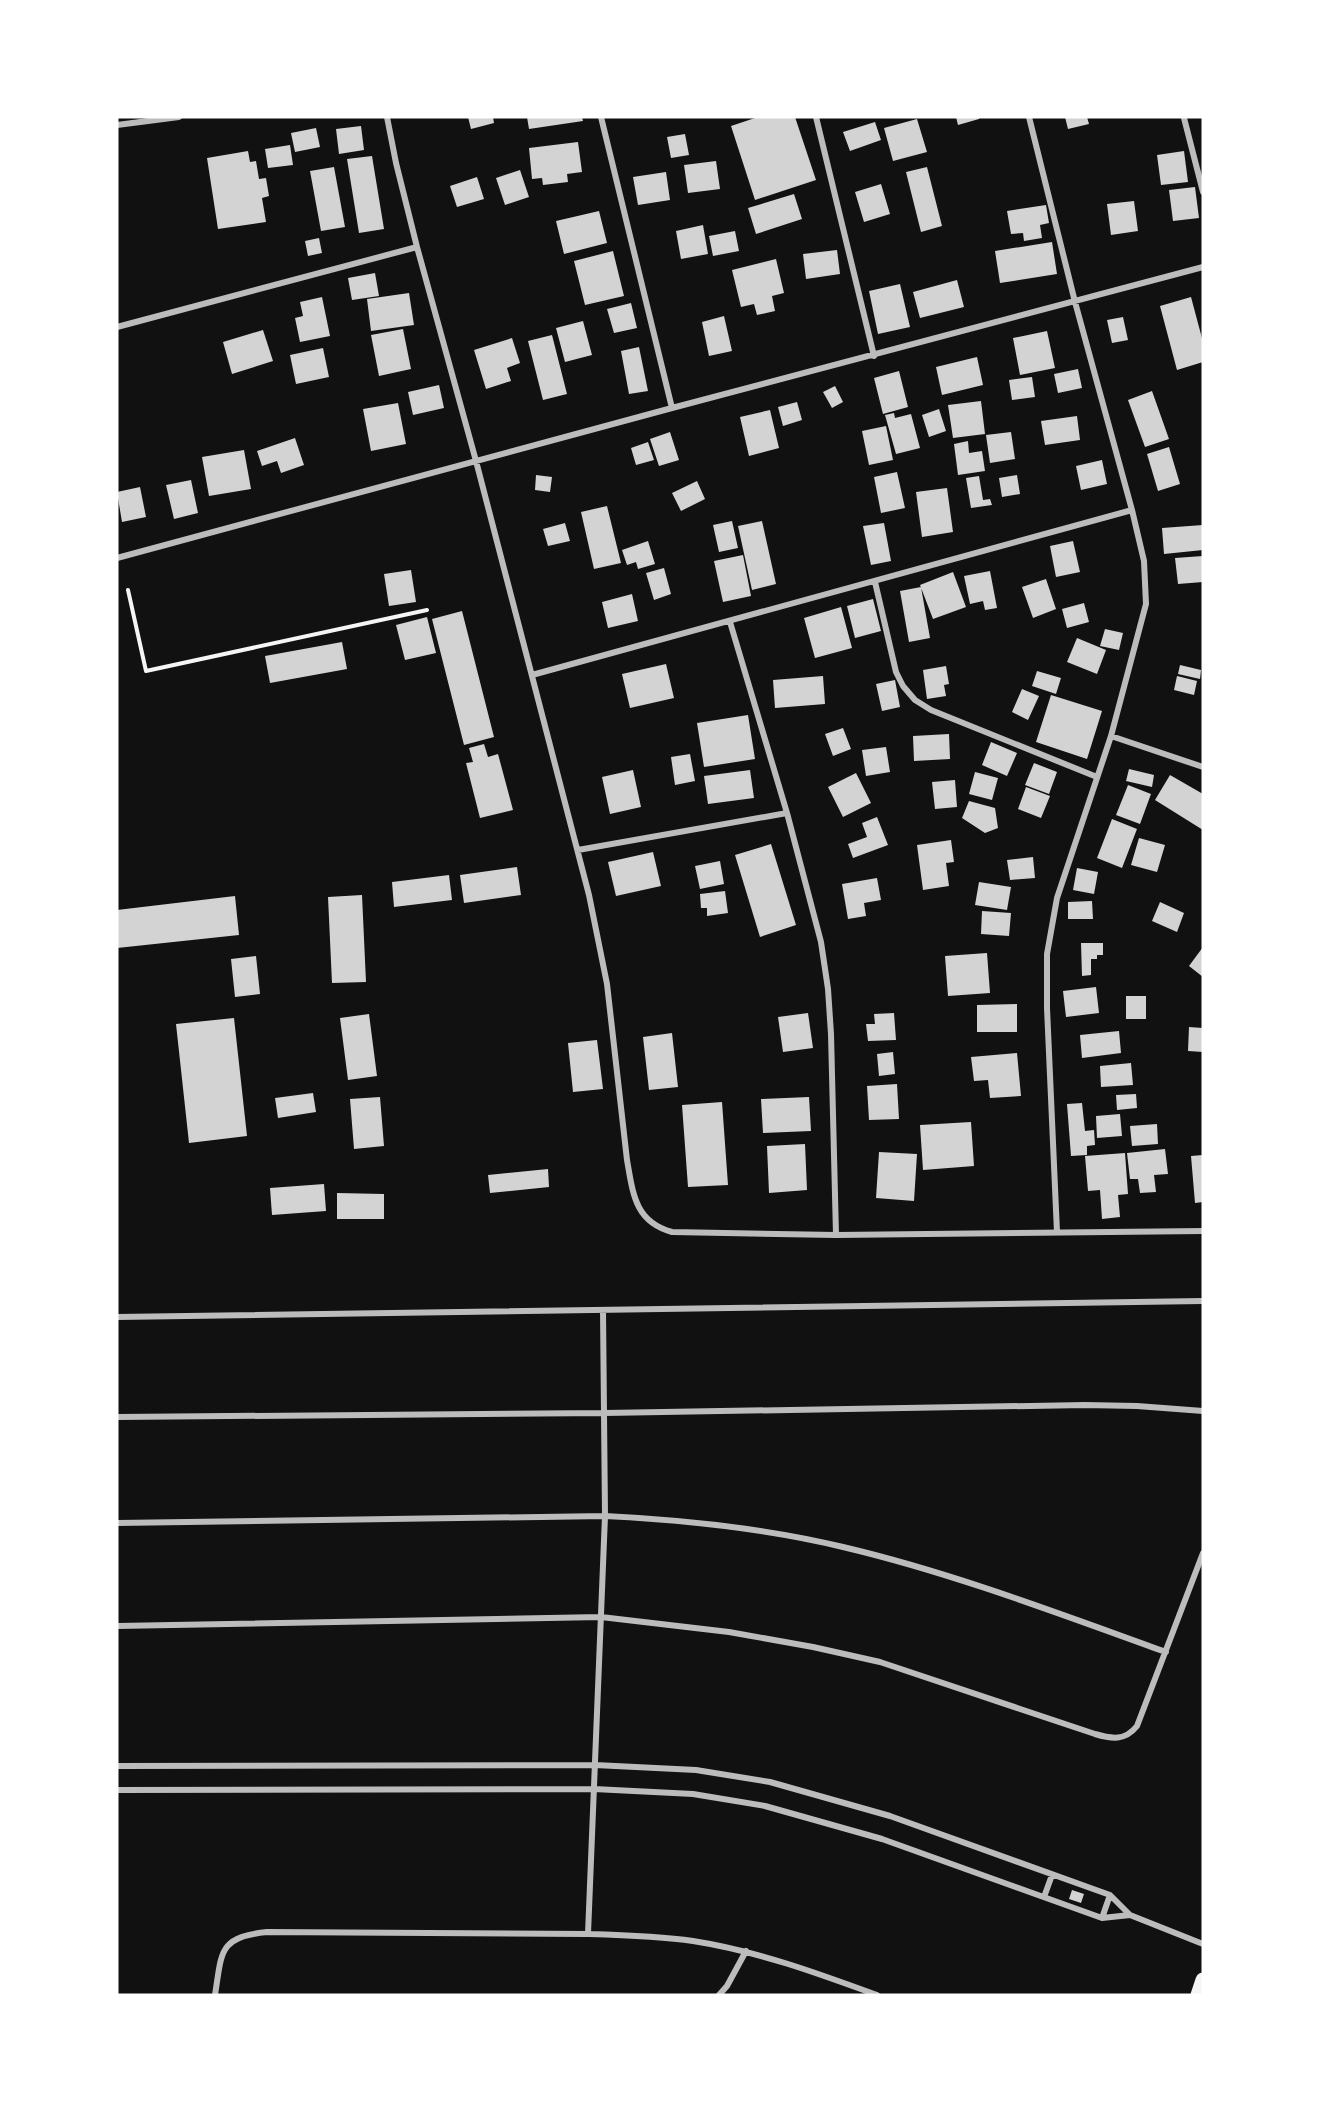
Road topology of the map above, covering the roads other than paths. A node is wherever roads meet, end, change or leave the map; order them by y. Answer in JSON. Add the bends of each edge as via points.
{"nodes":[{"id":1,"x":179,"y":117,"type":"edge"},
{"id":2,"x":387,"y":117,"type":"edge"},
{"id":3,"x":601,"y":117,"type":"edge"},
{"id":4,"x":816,"y":117,"type":"edge"},
{"id":5,"x":1029,"y":117,"type":"edge"},
{"id":6,"x":1184,"y":118,"type":"edge"},
{"id":7,"x":117,"y":125,"type":"edge"},
{"id":8,"x":1203,"y":192,"type":"edge"},
{"id":9,"x":417,"y":246,"type":"junction"},
{"id":10,"x":1203,"y":267,"type":"edge"},
{"id":11,"x":1074,"y":302,"type":"junction"},
{"id":12,"x":117,"y":327,"type":"edge"},
{"id":13,"x":874,"y":356,"type":"junction"},
{"id":14,"x":672,"y":408,"type":"junction"},
{"id":15,"x":476,"y":461,"type":"junction"},
{"id":16,"x":1132,"y":510,"type":"junction"},
{"id":17,"x":117,"y":558,"type":"edge"},
{"id":18,"x":875,"y":582,"type":"junction"},
{"id":19,"x":730,"y":622,"type":"junction"},
{"id":20,"x":531,"y":675,"type":"junction"},
{"id":21,"x":1112,"y":736,"type":"junction"},
{"id":22,"x":1203,"y":766,"type":"edge"},
{"id":23,"x":1097,"y":777,"type":"junction"},
{"id":24,"x":787,"y":813,"type":"junction"},
{"id":25,"x":578,"y":850,"type":"junction"},
{"id":26,"x":1203,"y":1231,"type":"edge"},
{"id":27,"x":1057,"y":1232,"type":"junction"},
{"id":28,"x":836,"y":1235,"type":"junction"},
{"id":29,"x":1203,"y":1301,"type":"edge"},
{"id":30,"x":603,"y":1310,"type":"junction"},
{"id":31,"x":117,"y":1317,"type":"edge"},
{"id":32,"x":1203,"y":1411,"type":"edge"},
{"id":33,"x":605,"y":1413,"type":"junction"},
{"id":34,"x":117,"y":1417,"type":"edge"},
{"id":35,"x":605,"y":1516,"type":"junction"},
{"id":36,"x":117,"y":1523,"type":"edge"},
{"id":37,"x":1203,"y":1553,"type":"edge"},
{"id":38,"x":601,"y":1617,"type":"junction"},
{"id":39,"x":117,"y":1626,"type":"edge"},
{"id":40,"x":1166,"y":1652,"type":"junction"},
{"id":41,"x":595,"y":1765,"type":"junction"},
{"id":42,"x":117,"y":1766,"type":"edge"},
{"id":43,"x":594,"y":1789,"type":"junction"},
{"id":44,"x":117,"y":1790,"type":"edge"},
{"id":45,"x":1052,"y":1875,"type":"junction"},
{"id":46,"x":1110,"y":1895,"type":"junction"},
{"id":47,"x":1044,"y":1897,"type":"junction"},
{"id":48,"x":1130,"y":1915,"type":"junction"},
{"id":49,"x":1102,"y":1918,"type":"junction"},
{"id":50,"x":588,"y":1934,"type":"junction"},
{"id":51,"x":1203,"y":1944,"type":"edge"},
{"id":52,"x":746,"y":1951,"type":"junction"},
{"id":53,"x":1203,"y":1980,"type":"edge"},
{"id":54,"x":215,"y":1995,"type":"edge"},
{"id":55,"x":719,"y":1995,"type":"edge"},
{"id":56,"x":878,"y":1995,"type":"edge"},
{"id":57,"x":1198,"y":1995,"type":"edge"}],
"edges":[{"from":1,"to":7,"type":"street"},
{"from":2,"to":9,"type":"street"},
{"from":3,"to":14,"type":"street"},
{"from":4,"to":13,"type":"street"},
{"from":5,"to":11,"type":"street"},
{"from":6,"to":8,"type":"street"},
{"from":9,"to":12,"type":"street"},
{"from":9,"to":15,"type":"street"},
{"from":10,"to":11,"type":"street"},
{"from":11,"to":13,"type":"street"},
{"from":11,"to":16,"type":"street"},
{"from":13,"to":14,"type":"street"},
{"from":14,"to":15,"type":"street"},
{"from":15,"to":17,"type":"street"},
{"from":15,"to":20,"type":"street"},
{"from":16,"to":18,"type":"street"},
{"from":16,"to":21,"type":"street","via":[[1144,561],[1146,604]]},
{"from":18,"to":19,"type":"street"},
{"from":18,"to":23,"type":"street","via":[[896,672],[915,700]]},
{"from":19,"to":20,"type":"street"},
{"from":19,"to":24,"type":"street"},
{"from":20,"to":25,"type":"street"},
{"from":21,"to":22,"type":"street"},
{"from":21,"to":23,"type":"street"},
{"from":23,"to":27,"type":"street","via":[[1057,898],[1047,954]]},
{"from":24,"to":25,"type":"street"},
{"from":24,"to":28,"type":"street","via":[[821,942],[828,989]]},
{"from":25,"to":28,"type":"street","via":[[607,984],[631,1183],[644,1218],[657,1228],[672,1232]]},
{"from":26,"to":27,"type":"street"},
{"from":27,"to":28,"type":"street"},
{"from":29,"to":30,"type":"street"},
{"from":30,"to":31,"type":"street"},
{"from":30,"to":33,"type":"street"},
{"from":32,"to":33,"type":"street","via":[[1085,1405]]},
{"from":33,"to":34,"type":"street"},
{"from":33,"to":35,"type":"street"},
{"from":35,"to":36,"type":"street"},
{"from":35,"to":38,"type":"street"},
{"from":35,"to":40,"type":"street","via":[[680,1520],[777,1533],[843,1547],[1043,1607]]},
{"from":37,"to":40,"type":"street"},
{"from":38,"to":39,"type":"street"},
{"from":38,"to":40,"type":"street","via":[[729,1632],[880,1662],[1107,1737],[1125,1737],[1137,1726]]},
{"from":38,"to":41,"type":"street"},
{"from":41,"to":42,"type":"street"},
{"from":41,"to":43,"type":"street"},
{"from":41,"to":45,"type":"street","via":[[696,1770],[770,1782],[890,1816]]},
{"from":43,"to":44,"type":"street"},
{"from":43,"to":47,"type":"street","via":[[693,1794],[765,1806],[882,1839]]},
{"from":43,"to":50,"type":"street"},
{"from":45,"to":46,"type":"street"},
{"from":45,"to":47,"type":"street"},
{"from":46,"to":48,"type":"street"},
{"from":46,"to":49,"type":"street"},
{"from":47,"to":49,"type":"street"},
{"from":48,"to":49,"type":"street"},
{"from":48,"to":51,"type":"street"},
{"from":50,"to":52,"type":"street","via":[[693,1941]]},
{"from":50,"to":54,"type":"street","via":[[250,1934],[236,1938],[226,1947]]},
{"from":52,"to":55,"type":"street"},
{"from":52,"to":56,"type":"street"},
{"from":53,"to":57,"type":"main road"}]}
